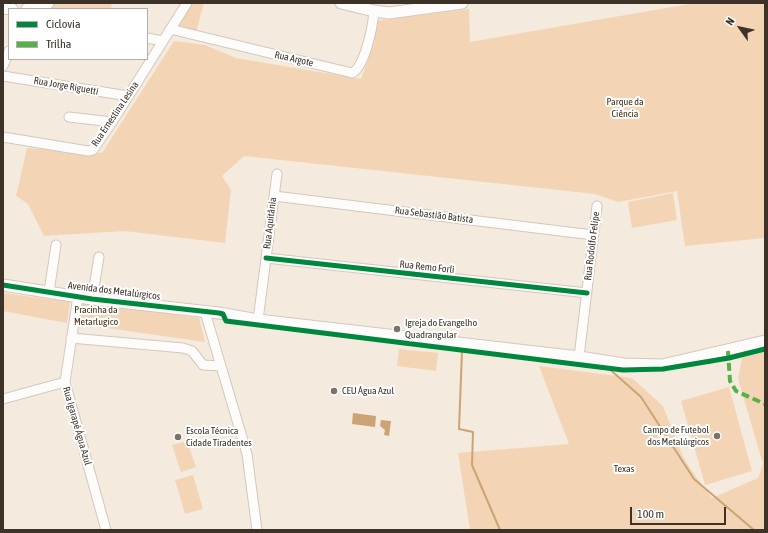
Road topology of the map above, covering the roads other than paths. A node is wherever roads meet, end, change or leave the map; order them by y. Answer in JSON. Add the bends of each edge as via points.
{"nodes":[{"id":1,"x":48,"y":3,"type":"edge"},
{"id":2,"x":187,"y":3,"type":"edge"},
{"id":3,"x":341,"y":3,"type":"edge"},
{"id":4,"x":462,"y":3,"type":"edge"},
{"id":5,"x":30,"y":8,"type":"edge"},
{"id":6,"x":374,"y":11,"type":"junction"},
{"id":7,"x":170,"y":29,"type":"junction"},
{"id":8,"x":148,"y":38,"type":"edge"},
{"id":9,"x":162,"y":41,"type":"junction"},
{"id":10,"x":8,"y":54,"type":"edge"},
{"id":11,"x":3,"y":66,"type":"edge"},
{"id":12,"x":3,"y":76,"type":"edge"},
{"id":13,"x":128,"y":96,"type":"junction"},
{"id":14,"x":68,"y":117,"type":"dead end"},
{"id":15,"x":112,"y":122,"type":"junction"},
{"id":16,"x":3,"y":137,"type":"edge"},
{"id":17,"x":277,"y":174,"type":"dead end"},
{"id":18,"x":274,"y":196,"type":"junction"},
{"id":19,"x":597,"y":206,"type":"dead end"},
{"id":20,"x":594,"y":235,"type":"junction"},
{"id":21,"x":56,"y":245,"type":"dead end"},
{"id":22,"x":99,"y":257,"type":"dead end"},
{"id":23,"x":266,"y":258,"type":"junction"},
{"id":24,"x":3,"y":285,"type":"edge"},
{"id":25,"x":49,"y":292,"type":"junction"},
{"id":26,"x":586,"y":293,"type":"junction"},
{"id":27,"x":78,"y":296,"type":"junction"},
{"id":28,"x":92,"y":299,"type":"junction"},
{"id":29,"x":205,"y":312,"type":"junction"},
{"id":30,"x":258,"y":320,"type":"junction"},
{"id":31,"x":71,"y":338,"type":"junction"},
{"id":32,"x":765,"y":341,"type":"edge"},
{"id":33,"x":579,"y":357,"type":"junction"},
{"id":34,"x":221,"y":366,"type":"junction"},
{"id":35,"x":65,"y":382,"type":"junction"},
{"id":36,"x":3,"y":399,"type":"edge"},
{"id":37,"x":106,"y":530,"type":"edge"},
{"id":38,"x":257,"y":530,"type":"edge"}],
"edges":[{"from":1,"to":5,"type":"main road"},
{"from":2,"to":7,"type":"street","name":"Rua Ernestina Lesina"},
{"from":3,"to":6,"type":"main road"},
{"from":4,"to":6,"type":"main road","via":[[389,13]]},
{"from":6,"to":7,"type":"street","name":"Rua Argote","via":[[371,32],[360,67],[352,73]]},
{"from":7,"to":9,"type":"street","name":"Rua Ernestina Lesina"},
{"from":8,"to":9,"type":"street"},
{"from":9,"to":13,"type":"street","name":"Rua Ernestina Lesina"},
{"from":10,"to":11,"type":"street"},
{"from":12,"to":13,"type":"street","name":"Rua Jorge Riguetti"},
{"from":13,"to":15,"type":"street","name":"Rua Ernestina Lesina"},
{"from":14,"to":15,"type":"street"},
{"from":15,"to":16,"type":"street","name":"Rua Ernestina Lesina","via":[[96,146],[88,151]]},
{"from":17,"to":18,"type":"street","name":"Rua Aquitânia"},
{"from":18,"to":20,"type":"street","name":"Rua Sebastião Batista"},
{"from":18,"to":23,"type":"street","name":"Rua Aquitânia"},
{"from":19,"to":20,"type":"street","name":"Rua Rodolfo Felipe"},
{"from":20,"to":26,"type":"street","name":"Rua Rodolfo Felipe"},
{"from":21,"to":25,"type":"street"},
{"from":22,"to":28,"type":"street"},
{"from":23,"to":26,"type":"street","name":"Rua Remo Forli"},
{"from":23,"to":30,"type":"street","name":"Rua Aquitânia"},
{"from":24,"to":25,"type":"main road","name":"Avenida dos Metalúrgicos"},
{"from":25,"to":27,"type":"main road","name":"Avenida dos Metalúrgicos"},
{"from":26,"to":33,"type":"street","name":"Rua Rodolfo Felipe"},
{"from":27,"to":28,"type":"main road","name":"Avenida dos Metalúrgicos"},
{"from":27,"to":31,"type":"street","name":"Rua Igarapé Água Azul"},
{"from":28,"to":29,"type":"main road","name":"Avenida dos Metalúrgicos"},
{"from":29,"to":30,"type":"main road","name":"Avenida dos Metalúrgicos"},
{"from":29,"to":34,"type":"street"},
{"from":30,"to":33,"type":"main road","name":"Avenida dos Metalúrgicos"},
{"from":31,"to":34,"type":"street","via":[[183,348],[192,351],[202,365]]},
{"from":31,"to":35,"type":"street","name":"Rua Igarapé Água Azul"},
{"from":32,"to":33,"type":"main road","name":"Avenida dos Metalúrgicos","via":[[662,365],[624,364]]},
{"from":34,"to":38,"type":"street","via":[[247,454]]},
{"from":35,"to":36,"type":"street"},
{"from":35,"to":37,"type":"street","name":"Rua Igarapé Água Azul"}]}
